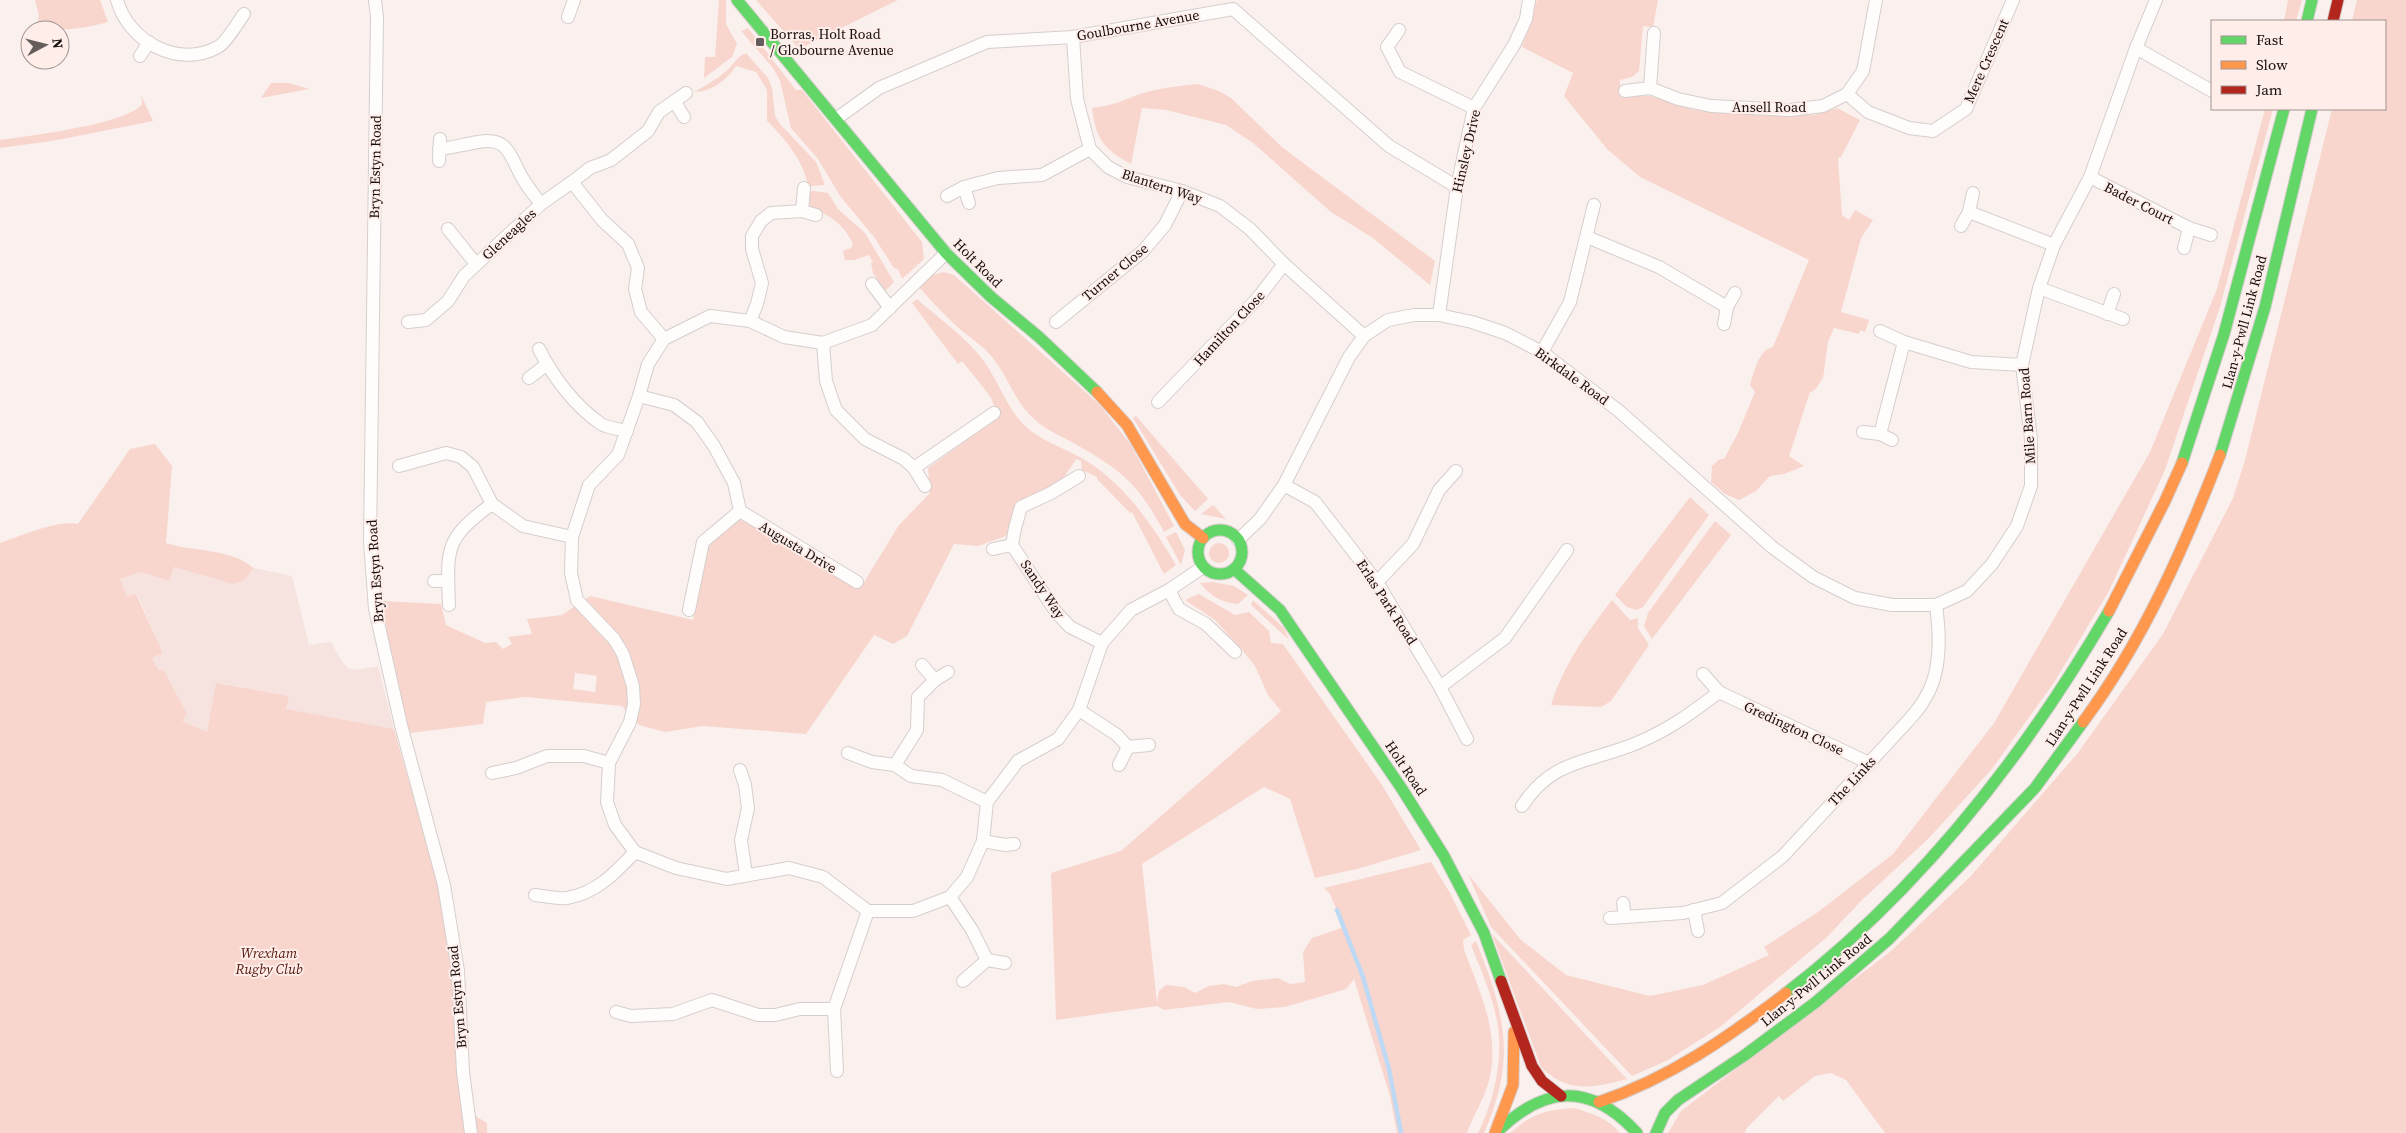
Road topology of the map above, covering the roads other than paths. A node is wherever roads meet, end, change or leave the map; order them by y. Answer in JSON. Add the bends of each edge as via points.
{"nodes":[{"id":1,"x":117,"y":0,"type":"edge"},
{"id":2,"x":375,"y":0,"type":"edge"},
{"id":3,"x":574,"y":0,"type":"edge"},
{"id":4,"x":737,"y":0,"type":"edge"},
{"id":5,"x":1529,"y":0,"type":"edge"},
{"id":6,"x":1876,"y":0,"type":"edge"},
{"id":7,"x":2013,"y":0,"type":"edge"},
{"id":8,"x":2156,"y":0,"type":"edge"},
{"id":9,"x":2312,"y":0,"type":"edge"},
{"id":10,"x":2338,"y":0,"type":"edge"},
{"id":11,"x":1236,"y":5,"type":"edge"},
{"id":12,"x":244,"y":14,"type":"dead end"},
{"id":13,"x":568,"y":18,"type":"dead end"},
{"id":14,"x":2307,"y":20,"type":"edge"},
{"id":15,"x":2333,"y":20,"type":"edge"},
{"id":16,"x":1400,"y":30,"type":"dead end"},
{"id":17,"x":1654,"y":33,"type":"dead end"},
{"id":18,"x":1073,"y":37,"type":"junction"},
{"id":19,"x":149,"y":42,"type":"junction"},
{"id":20,"x":2136,"y":48,"type":"junction"},
{"id":21,"x":140,"y":56,"type":"dead end"},
{"id":22,"x":1650,"y":88,"type":"junction"},
{"id":23,"x":2211,"y":90,"type":"edge"},
{"id":24,"x":1625,"y":91,"type":"dead end"},
{"id":25,"x":686,"y":93,"type":"dead end"},
{"id":26,"x":1847,"y":94,"type":"junction"},
{"id":27,"x":675,"y":102,"type":"junction"},
{"id":28,"x":1474,"y":108,"type":"junction"},
{"id":29,"x":2284,"y":110,"type":"edge"},
{"id":30,"x":2312,"y":110,"type":"edge"},
{"id":31,"x":684,"y":117,"type":"dead end"},
{"id":32,"x":836,"y":119,"type":"junction"},
{"id":33,"x":1090,"y":148,"type":"junction"},
{"id":34,"x":439,"y":150,"type":"dead end"},
{"id":35,"x":2090,"y":177,"type":"junction"},
{"id":36,"x":572,"y":182,"type":"junction"},
{"id":37,"x":964,"y":187,"type":"junction"},
{"id":38,"x":1457,"y":187,"type":"junction"},
{"id":39,"x":804,"y":188,"type":"dead end"},
{"id":40,"x":1182,"y":190,"type":"junction"},
{"id":41,"x":1973,"y":194,"type":"dead end"},
{"id":42,"x":947,"y":196,"type":"dead end"},
{"id":43,"x":969,"y":202,"type":"dead end"},
{"id":44,"x":541,"y":204,"type":"junction"},
{"id":45,"x":1594,"y":205,"type":"dead end"},
{"id":46,"x":802,"y":211,"type":"junction"},
{"id":47,"x":1969,"y":212,"type":"junction"},
{"id":48,"x":816,"y":215,"type":"dead end"},
{"id":49,"x":1961,"y":226,"type":"dead end"},
{"id":50,"x":2189,"y":228,"type":"junction"},
{"id":51,"x":448,"y":229,"type":"dead end"},
{"id":52,"x":2210,"y":235,"type":"dead end"},
{"id":53,"x":1587,"y":237,"type":"junction"},
{"id":54,"x":2054,"y":245,"type":"junction"},
{"id":55,"x":2184,"y":248,"type":"dead end"},
{"id":56,"x":946,"y":253,"type":"junction"},
{"id":57,"x":476,"y":264,"type":"junction"},
{"id":58,"x":1284,"y":264,"type":"junction"},
{"id":59,"x":872,"y":284,"type":"dead end"},
{"id":60,"x":2038,"y":288,"type":"junction"},
{"id":61,"x":1734,"y":294,"type":"dead end"},
{"id":62,"x":2114,"y":294,"type":"dead end"},
{"id":63,"x":1727,"y":307,"type":"junction"},
{"id":64,"x":890,"y":308,"type":"junction"},
{"id":65,"x":2107,"y":314,"type":"junction"},
{"id":66,"x":1439,"y":315,"type":"junction"},
{"id":67,"x":2123,"y":319,"type":"dead end"},
{"id":68,"x":750,"y":321,"type":"junction"},
{"id":69,"x":408,"y":322,"type":"dead end"},
{"id":70,"x":1056,"y":322,"type":"dead end"},
{"id":71,"x":1724,"y":324,"type":"dead end"},
{"id":72,"x":1880,"y":331,"type":"dead end"},
{"id":73,"x":1364,"y":336,"type":"junction"},
{"id":74,"x":664,"y":338,"type":"junction"},
{"id":75,"x":1904,"y":342,"type":"junction"},
{"id":76,"x":823,"y":344,"type":"junction"},
{"id":77,"x":539,"y":350,"type":"dead end"},
{"id":78,"x":1542,"y":352,"type":"junction"},
{"id":79,"x":546,"y":365,"type":"junction"},
{"id":80,"x":2022,"y":365,"type":"junction"},
{"id":81,"x":529,"y":378,"type":"dead end"},
{"id":82,"x":639,"y":396,"type":"junction"},
{"id":83,"x":1158,"y":402,"type":"dead end"},
{"id":84,"x":994,"y":413,"type":"dead end"},
{"id":85,"x":627,"y":432,"type":"junction"},
{"id":86,"x":1863,"y":432,"type":"dead end"},
{"id":87,"x":1880,"y":434,"type":"junction"},
{"id":88,"x":1892,"y":440,"type":"dead end"},
{"id":89,"x":399,"y":466,"type":"dead end"},
{"id":90,"x":914,"y":468,"type":"junction"},
{"id":91,"x":1456,"y":471,"type":"dead end"},
{"id":92,"x":1079,"y":476,"type":"dead end"},
{"id":93,"x":1284,"y":485,"type":"junction"},
{"id":94,"x":925,"y":486,"type":"dead end"},
{"id":95,"x":492,"y":504,"type":"junction"},
{"id":96,"x":1724,"y":506,"type":"joint"},
{"id":97,"x":740,"y":511,"type":"junction"},
{"id":98,"x":572,"y":538,"type":"junction"},
{"id":99,"x":1203,"y":538,"type":"junction"},
{"id":100,"x":1238,"y":540,"type":"junction"},
{"id":101,"x":1012,"y":545,"type":"junction"},
{"id":102,"x":993,"y":549,"type":"dead end"},
{"id":103,"x":1567,"y":550,"type":"dead end"},
{"id":104,"x":1203,"y":567,"type":"junction"},
{"id":105,"x":1234,"y":569,"type":"junction"},
{"id":106,"x":434,"y":581,"type":"dead end"},
{"id":107,"x":448,"y":581,"type":"junction"},
{"id":108,"x":857,"y":582,"type":"dead end"},
{"id":109,"x":1377,"y":582,"type":"junction"},
{"id":110,"x":1168,"y":590,"type":"junction"},
{"id":111,"x":449,"y":605,"type":"dead end"},
{"id":112,"x":1936,"y":605,"type":"junction"},
{"id":113,"x":689,"y":610,"type":"dead end"},
{"id":114,"x":1102,"y":644,"type":"junction"},
{"id":115,"x":1235,"y":652,"type":"dead end"},
{"id":116,"x":922,"y":665,"type":"dead end"},
{"id":117,"x":948,"y":672,"type":"dead end"},
{"id":118,"x":1703,"y":674,"type":"dead end"},
{"id":119,"x":935,"y":680,"type":"junction"},
{"id":120,"x":1440,"y":687,"type":"junction"},
{"id":121,"x":1719,"y":692,"type":"junction"},
{"id":122,"x":1079,"y":710,"type":"junction"},
{"id":123,"x":1467,"y":739,"type":"dead end"},
{"id":124,"x":1149,"y":745,"type":"dead end"},
{"id":125,"x":1128,"y":747,"type":"junction"},
{"id":126,"x":848,"y":753,"type":"dead end"},
{"id":127,"x":610,"y":763,"type":"junction"},
{"id":128,"x":1869,"y":763,"type":"junction"},
{"id":129,"x":896,"y":765,"type":"junction"},
{"id":130,"x":1119,"y":765,"type":"dead end"},
{"id":131,"x":740,"y":770,"type":"dead end"},
{"id":132,"x":492,"y":773,"type":"dead end"},
{"id":133,"x":987,"y":802,"type":"junction"},
{"id":134,"x":1522,"y":806,"type":"dead end"},
{"id":135,"x":983,"y":841,"type":"junction"},
{"id":136,"x":1014,"y":844,"type":"dead end"},
{"id":137,"x":635,"y":852,"type":"junction"},
{"id":138,"x":746,"y":875,"type":"junction"},
{"id":139,"x":536,"y":894,"type":"dead end"},
{"id":140,"x":950,"y":897,"type":"junction"},
{"id":141,"x":1623,"y":903,"type":"dead end"},
{"id":142,"x":1694,"y":910,"type":"junction"},
{"id":143,"x":868,"y":911,"type":"junction"},
{"id":144,"x":1625,"y":917,"type":"junction"},
{"id":145,"x":1610,"y":918,"type":"dead end"},
{"id":146,"x":1698,"y":931,"type":"dead end"},
{"id":147,"x":987,"y":960,"type":"junction"},
{"id":148,"x":1005,"y":963,"type":"dead end"},
{"id":149,"x":963,"y":981,"type":"dead end"},
{"id":150,"x":834,"y":1009,"type":"junction"},
{"id":151,"x":1512,"y":1010,"type":"junction"},
{"id":152,"x":616,"y":1012,"type":"dead end"},
{"id":153,"x":837,"y":1071,"type":"dead end"},
{"id":154,"x":1561,"y":1096,"type":"junction"},
{"id":155,"x":1599,"y":1102,"type":"junction"},
{"id":156,"x":471,"y":1133,"type":"edge"},
{"id":157,"x":1496,"y":1133,"type":"edge"},
{"id":158,"x":1637,"y":1133,"type":"edge"},
{"id":159,"x":1656,"y":1133,"type":"edge"}],
"edges":[{"from":1,"to":19,"type":"street","via":[[120,11],[134,32]]},
{"from":2,"to":156,"type":"street","name":"Bryn Estyn Road","via":[[375,325],[370,541],[375,609],[400,725],[444,885],[458,972],[463,1072]]},
{"from":3,"to":13,"type":"street"},
{"from":4,"to":32,"type":"main road","name":"Holt Road"},
{"from":5,"to":28,"type":"street","name":"Hinsley Drive","via":[[1526,19],[1514,44]]},
{"from":6,"to":26,"type":"street","name":"Ansell Road","via":[[1863,70]]},
{"from":7,"to":26,"type":"street","name":"Mere Crescent","via":[[1966,109],[1933,131],[1909,128],[1868,112]]},
{"from":8,"to":20,"type":"street","name":"Mile Barn Road"},
{"from":9,"to":14,"type":"main road"},
{"from":10,"to":15,"type":"main road"},
{"from":11,"to":18,"type":"street","name":"Goulbourne Avenue"},
{"from":11,"to":38,"type":"street","name":"Goulbourne Avenue","via":[[1388,146]]},
{"from":12,"to":19,"type":"street","via":[[219,47],[187,57],[174,55]]},
{"from":16,"to":28,"type":"street","via":[[1387,47],[1400,72]]},
{"from":17,"to":22,"type":"street"},
{"from":18,"to":32,"type":"street","name":"Goulbourne Avenue","via":[[987,42],[879,88]]},
{"from":18,"to":33,"type":"street","name":"Blantern Way","via":[[1077,99]]},
{"from":19,"to":21,"type":"street"},
{"from":20,"to":23,"type":"street"},
{"from":20,"to":35,"type":"street","name":"Mile Barn Road"},
{"from":22,"to":24,"type":"street","name":"Ansell Road"},
{"from":22,"to":26,"type":"street","name":"Ansell Road","via":[[1711,106],[1790,110],[1823,106]]},
{"from":25,"to":27,"type":"street","name":"Gleneagles"},
{"from":27,"to":31,"type":"street"},
{"from":27,"to":36,"type":"street","name":"Gleneagles","via":[[659,112],[648,131],[626,149],[611,160],[590,168]]},
{"from":28,"to":38,"type":"street","name":"Hinsley Drive"},
{"from":29,"to":155,"type":"main road","name":"Llan-y-Pwll Link Road","via":[[2234,299],[2180,468],[2125,585],[2075,669],[2024,742],[1968,813],[1917,875],[1855,937],[1727,1039],[1676,1071],[1633,1092]]},
{"from":30,"to":159,"type":"main road","name":"Llan-y-Pwll Link Road","via":[[2265,307],[2220,455],[2175,563],[2118,671],[2035,788],[1889,939],[1816,1002],[1678,1100],[1665,1113]]},
{"from":32,"to":56,"type":"main road","name":"Holt Road"},
{"from":33,"to":37,"type":"street","via":[[1042,175],[998,178]]},
{"from":33,"to":40,"type":"street","name":"Blantern Way","via":[[1108,167],[1127,177]]},
{"from":34,"to":44,"type":"street","via":[[478,141],[496,141],[510,151],[522,178]]},
{"from":35,"to":50,"type":"street","name":"Bader Court"},
{"from":35,"to":54,"type":"street","name":"Mile Barn Road"},
{"from":36,"to":44,"type":"street","name":"Gleneagles"},
{"from":36,"to":74,"type":"street","via":[[602,220],[628,244],[638,268],[635,289],[641,312]]},
{"from":37,"to":42,"type":"street"},
{"from":37,"to":43,"type":"street"},
{"from":38,"to":66,"type":"street","name":"Hinsley Drive"},
{"from":39,"to":46,"type":"street"},
{"from":40,"to":58,"type":"street","name":"Blantern Way","via":[[1220,206],[1250,228]]},
{"from":40,"to":70,"type":"street","name":"Turner Close","via":[[1165,225],[1143,251]]},
{"from":41,"to":47,"type":"street"},
{"from":44,"to":57,"type":"street","name":"Gleneagles"},
{"from":45,"to":53,"type":"street"},
{"from":46,"to":48,"type":"street"},
{"from":46,"to":68,"type":"street","via":[[771,213],[760,222],[752,236],[752,250],[762,283],[758,304]]},
{"from":47,"to":49,"type":"street"},
{"from":47,"to":54,"type":"street"},
{"from":50,"to":52,"type":"street","name":"Bader Court"},
{"from":50,"to":55,"type":"street","name":"Bader Court"},
{"from":51,"to":57,"type":"street","name":"Gleneagles"},
{"from":53,"to":63,"type":"street","via":[[1659,267]]},
{"from":53,"to":78,"type":"street","via":[[1570,302]]},
{"from":54,"to":60,"type":"street","name":"Mile Barn Road"},
{"from":56,"to":64,"type":"street"},
{"from":56,"to":99,"type":"main road","name":"Holt Road","via":[[1086,380],[1127,425],[1185,524]]},
{"from":57,"to":69,"type":"street","name":"Gleneagles","via":[[427,323]]},
{"from":58,"to":73,"type":"street","name":"Blantern Way"},
{"from":58,"to":83,"type":"street","name":"Hamilton Close","via":[[1174,396]]},
{"from":59,"to":64,"type":"street"},
{"from":60,"to":65,"type":"street"},
{"from":60,"to":80,"type":"street","name":"Mile Barn Road"},
{"from":61,"to":63,"type":"street"},
{"from":62,"to":65,"type":"street"},
{"from":63,"to":71,"type":"street"},
{"from":64,"to":76,"type":"street","via":[[872,325]]},
{"from":65,"to":67,"type":"street"},
{"from":66,"to":73,"type":"street","name":"Birkdale Road","via":[[1388,320]]},
{"from":66,"to":78,"type":"street","name":"Birkdale Road","via":[[1505,333]]},
{"from":68,"to":74,"type":"street","via":[[710,316]]},
{"from":68,"to":76,"type":"street","via":[[784,337]]},
{"from":72,"to":75,"type":"street"},
{"from":73,"to":93,"type":"street","name":"Birkdale Road","via":[[1348,357]]},
{"from":74,"to":82,"type":"street","via":[[648,364]]},
{"from":75,"to":80,"type":"street","via":[[1971,362]]},
{"from":75,"to":87,"type":"street"},
{"from":76,"to":90,"type":"street","via":[[826,381],[836,410],[865,439],[904,459]]},
{"from":77,"to":79,"type":"street"},
{"from":78,"to":96,"type":"street","name":"Birkdale Road","via":[[1619,411]]},
{"from":79,"to":81,"type":"street"},
{"from":79,"to":85,"type":"street","via":[[574,400],[602,425]]},
{"from":80,"to":112,"type":"street","name":"Mile Barn Road","via":[[2031,439],[2031,486],[2017,526],[1992,564],[1966,591]]},
{"from":82,"to":85,"type":"street"},
{"from":82,"to":97,"type":"street","via":[[674,406],[697,422],[734,484]]},
{"from":84,"to":90,"type":"street"},
{"from":85,"to":98,"type":"street","via":[[618,455],[589,485]]},
{"from":86,"to":87,"type":"street"},
{"from":87,"to":88,"type":"street"},
{"from":89,"to":95,"type":"street","via":[[421,466],[446,453],[461,457],[473,468]]},
{"from":90,"to":94,"type":"street"},
{"from":91,"to":109,"type":"street","via":[[1439,490],[1413,544]]},
{"from":92,"to":101,"type":"street","name":"Sandy Way","via":[[1021,507]]},
{"from":93,"to":100,"type":"street","name":"Birkdale Road","via":[[1260,519]]},
{"from":93,"to":109,"type":"street","name":"Erlas Park Road","via":[[1315,502]]},
{"from":95,"to":98,"type":"street","via":[[523,526]]},
{"from":95,"to":107,"type":"street","via":[[456,536],[450,548]]},
{"from":96,"to":112,"type":"street","name":"Mile Barn Road","via":[[1772,547],[1813,576],[1855,598],[1892,605]]},
{"from":97,"to":108,"type":"street","name":"Augusta Drive"},
{"from":97,"to":113,"type":"street","via":[[703,542]]},
{"from":98,"to":127,"type":"street","via":[[571,573],[577,600],[614,639],[623,654],[633,686],[630,722]]},
{"from":99,"to":100,"type":"main road","via":[[1221,530]]},
{"from":99,"to":104,"type":"main road","via":[[1198,556]]},
{"from":100,"to":105,"type":"main road","via":[[1242,552]]},
{"from":101,"to":102,"type":"street","name":"Sandy Way"},
{"from":101,"to":114,"type":"street","name":"Sandy Way","via":[[1056,612],[1070,627]]},
{"from":103,"to":120,"type":"street","via":[[1505,638]]},
{"from":104,"to":105,"type":"main road","via":[[1215,574]]},
{"from":104,"to":110,"type":"street"},
{"from":105,"to":151,"type":"main road","name":"Holt Road","via":[[1280,610],[1402,789],[1471,904]]},
{"from":106,"to":107,"type":"street"},
{"from":107,"to":111,"type":"street"},
{"from":109,"to":120,"type":"street","name":"Erlas Park Road"},
{"from":110,"to":114,"type":"street","via":[[1131,610]]},
{"from":110,"to":115,"type":"street","via":[[1179,609],[1206,624]]},
{"from":112,"to":128,"type":"street","name":"The Links","via":[[1940,637],[1934,673],[1925,699]]},
{"from":114,"to":122,"type":"street"},
{"from":116,"to":119,"type":"street"},
{"from":117,"to":119,"type":"street"},
{"from":118,"to":121,"type":"street","name":"Gredington Close"},
{"from":119,"to":129,"type":"street","via":[[918,697],[916,730]]},
{"from":120,"to":123,"type":"street","name":"Erlas Park Road"},
{"from":121,"to":128,"type":"street","name":"Gredington Close"},
{"from":121,"to":134,"type":"street","via":[[1678,723],[1609,754],[1578,761],[1556,771],[1534,788]]},
{"from":122,"to":125,"type":"street","via":[[1117,735]]},
{"from":122,"to":133,"type":"street","via":[[1058,739],[1018,761]]},
{"from":124,"to":125,"type":"street"},
{"from":125,"to":130,"type":"street"},
{"from":126,"to":129,"type":"street","via":[[872,762]]},
{"from":127,"to":132,"type":"street","via":[[584,756],[547,756]]},
{"from":127,"to":137,"type":"street","via":[[607,802],[615,825]]},
{"from":128,"to":142,"type":"street","name":"The Links","via":[[1783,856],[1722,903]]},
{"from":129,"to":133,"type":"street","via":[[912,776],[942,780]]},
{"from":131,"to":138,"type":"street","via":[[746,785],[748,808],[741,840]]},
{"from":133,"to":135,"type":"street"},
{"from":135,"to":136,"type":"street"},
{"from":135,"to":140,"type":"street","via":[[967,877]]},
{"from":137,"to":138,"type":"street","via":[[676,868],[726,879]]},
{"from":137,"to":139,"type":"street","via":[[610,878],[588,891],[566,898]]},
{"from":138,"to":143,"type":"street","via":[[789,868],[823,877]]},
{"from":140,"to":143,"type":"street","via":[[913,911]]},
{"from":140,"to":147,"type":"street"},
{"from":141,"to":144,"type":"street"},
{"from":142,"to":144,"type":"street","name":"The Links"},
{"from":142,"to":146,"type":"street"},
{"from":143,"to":150,"type":"street"},
{"from":144,"to":145,"type":"street","name":"The Links"},
{"from":147,"to":148,"type":"street"},
{"from":147,"to":149,"type":"street"},
{"from":150,"to":152,"type":"street","via":[[800,1009],[758,1015],[712,1000],[674,1014],[632,1016]]},
{"from":150,"to":153,"type":"street"},
{"from":151,"to":154,"type":"main road","name":"Holt Road","via":[[1532,1066],[1542,1081]]},
{"from":151,"to":157,"type":"main road","name":"Holt Road","via":[[1513,1086]]},
{"from":154,"to":155,"type":"main road"},
{"from":154,"to":157,"type":"main road","via":[[1542,1099],[1524,1107]]},
{"from":155,"to":158,"type":"main road","via":[[1616,1111]]}]}
